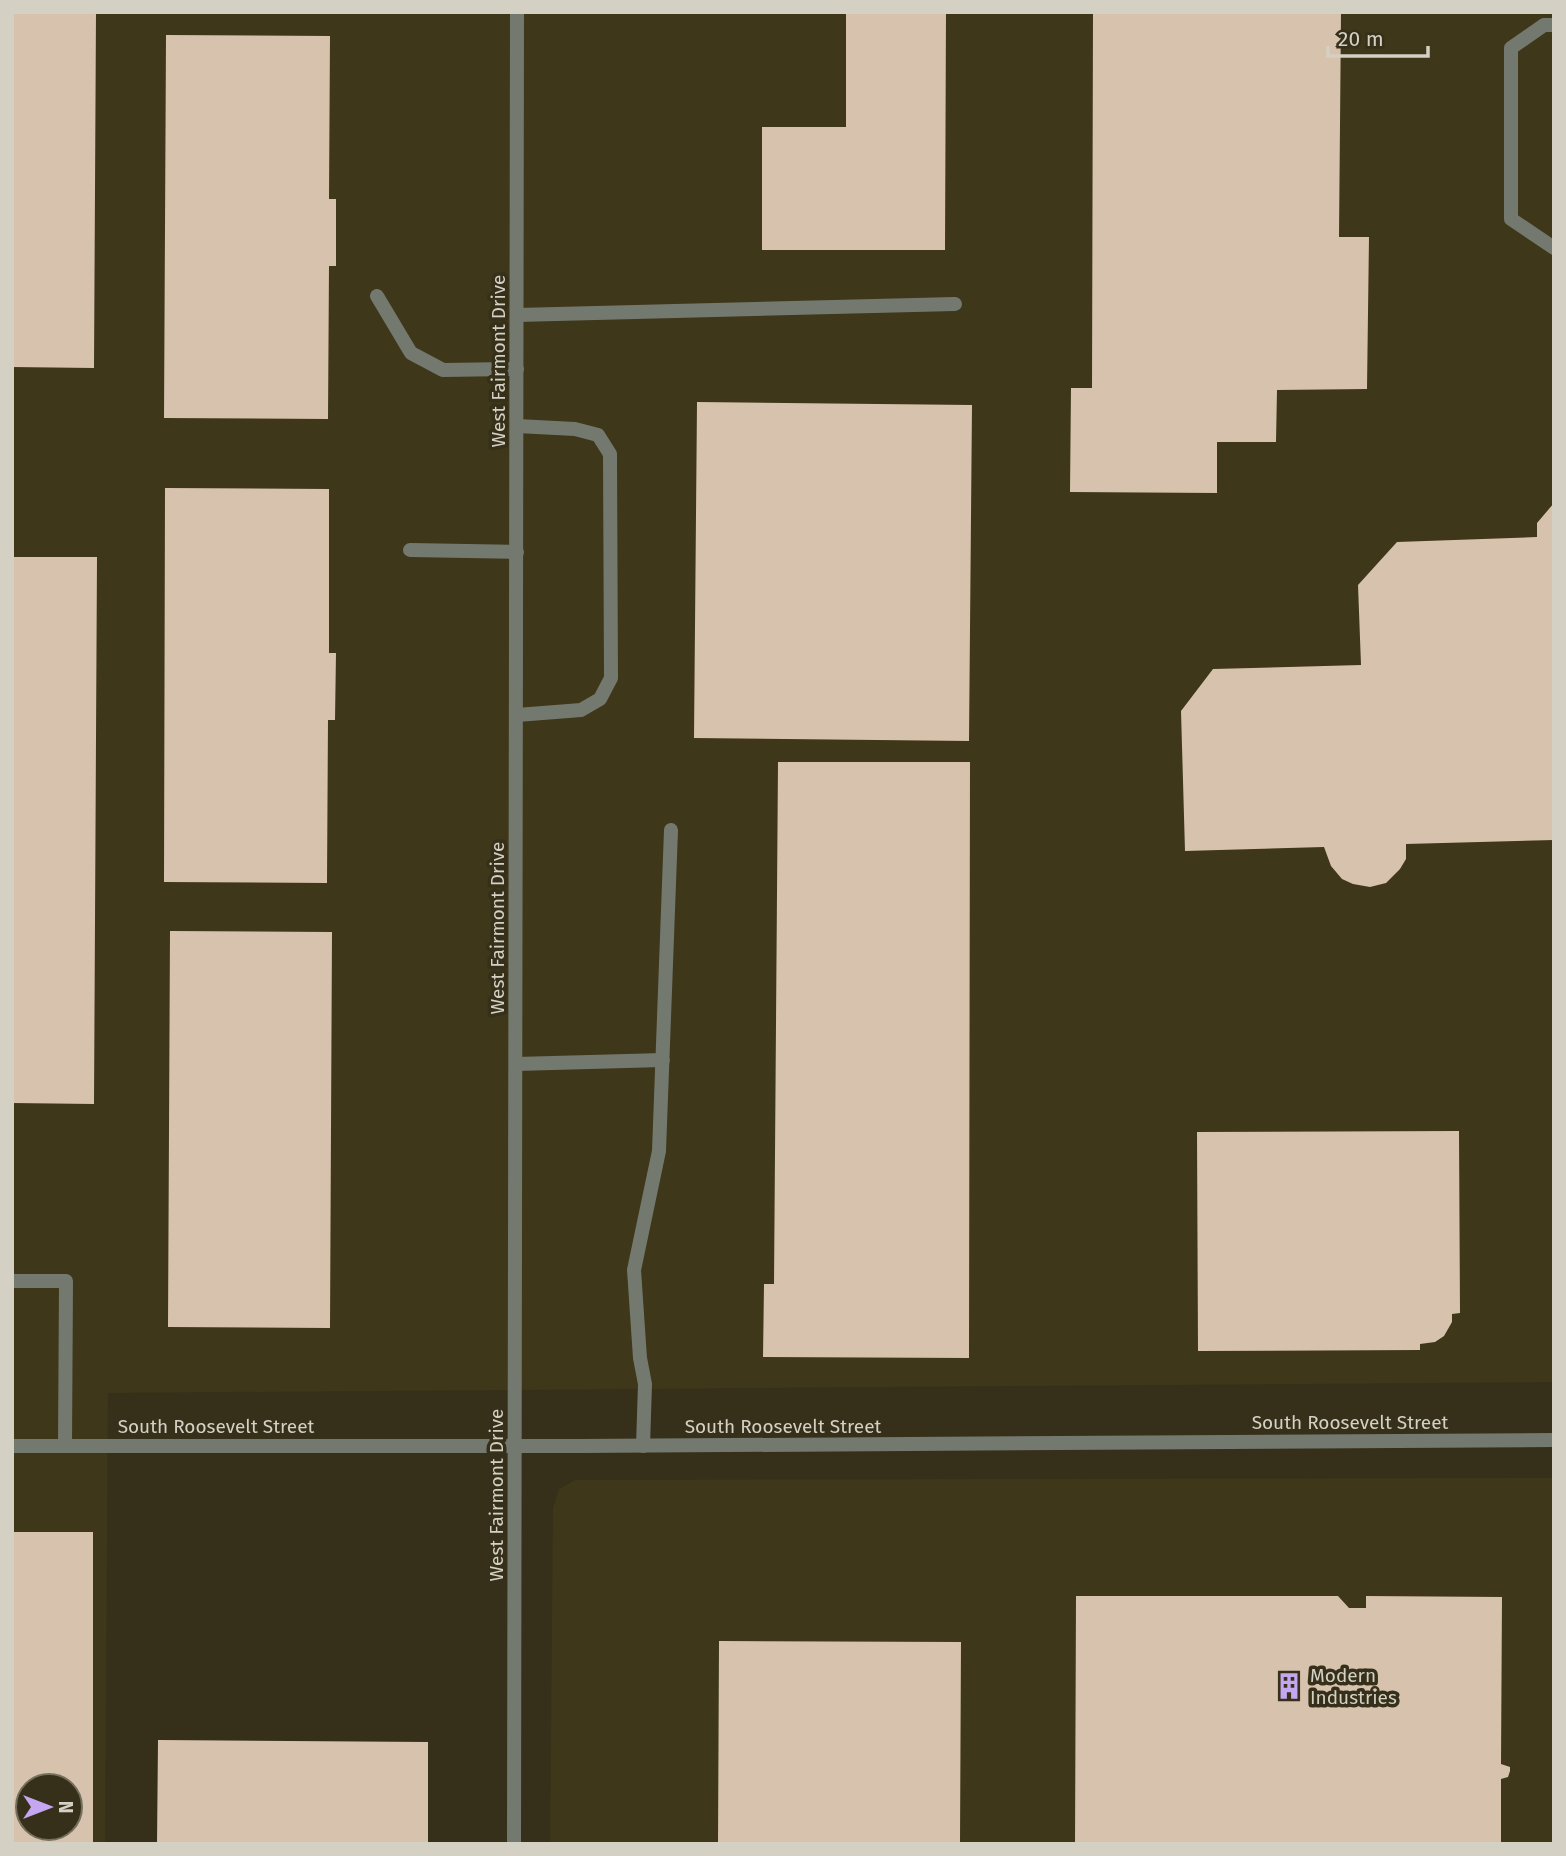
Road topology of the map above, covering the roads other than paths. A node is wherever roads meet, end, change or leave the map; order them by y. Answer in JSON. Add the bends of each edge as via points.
{"nodes":[{"id":1,"x":517,"y":12,"type":"edge"},
{"id":2,"x":1554,"y":25,"type":"edge"},
{"id":3,"x":1554,"y":248,"type":"edge"},
{"id":4,"x":377,"y":296,"type":"dead end"},
{"id":5,"x":955,"y":304,"type":"dead end"},
{"id":6,"x":517,"y":315,"type":"junction"},
{"id":7,"x":517,"y":369,"type":"junction"},
{"id":8,"x":517,"y":426,"type":"junction"},
{"id":9,"x":411,"y":550,"type":"dead end"},
{"id":10,"x":517,"y":552,"type":"junction"},
{"id":11,"x":517,"y":715,"type":"junction"},
{"id":12,"x":671,"y":830,"type":"dead end"},
{"id":13,"x":663,"y":1060,"type":"junction"},
{"id":14,"x":516,"y":1064,"type":"junction"},
{"id":15,"x":12,"y":1281,"type":"edge"},
{"id":16,"x":1554,"y":1440,"type":"edge"},
{"id":17,"x":12,"y":1446,"type":"edge"},
{"id":18,"x":65,"y":1446,"type":"junction"},
{"id":19,"x":516,"y":1446,"type":"junction"},
{"id":20,"x":643,"y":1446,"type":"junction"},
{"id":21,"x":514,"y":1844,"type":"edge"}],
"edges":[{"from":1,"to":6,"type":"street","name":"West Fairmont Drive"},
{"from":2,"to":3,"type":"street","via":[[1544,25],[1511,48],[1511,219]]},
{"from":4,"to":7,"type":"street","via":[[411,354],[443,370]]},
{"from":5,"to":6,"type":"street"},
{"from":6,"to":7,"type":"street","name":"West Fairmont Drive"},
{"from":7,"to":8,"type":"street","name":"West Fairmont Drive"},
{"from":8,"to":10,"type":"street","name":"West Fairmont Drive"},
{"from":8,"to":11,"type":"street","via":[[598,435],[610,454],[611,678],[600,699],[581,710]]},
{"from":9,"to":10,"type":"street"},
{"from":10,"to":11,"type":"street","name":"West Fairmont Drive"},
{"from":11,"to":14,"type":"street","name":"West Fairmont Drive"},
{"from":12,"to":13,"type":"street"},
{"from":13,"to":14,"type":"street"},
{"from":13,"to":20,"type":"street","via":[[659,1151],[634,1270],[645,1384]]},
{"from":14,"to":19,"type":"street","name":"West Fairmont Drive"},
{"from":15,"to":18,"type":"street","via":[[66,1281]]},
{"from":16,"to":20,"type":"street","name":"South Roosevelt Street"},
{"from":17,"to":18,"type":"street","name":"South Roosevelt Street"},
{"from":18,"to":19,"type":"street","name":"South Roosevelt Street"},
{"from":19,"to":20,"type":"street","name":"South Roosevelt Street"},
{"from":19,"to":21,"type":"street","name":"West Fairmont Drive"}]}
